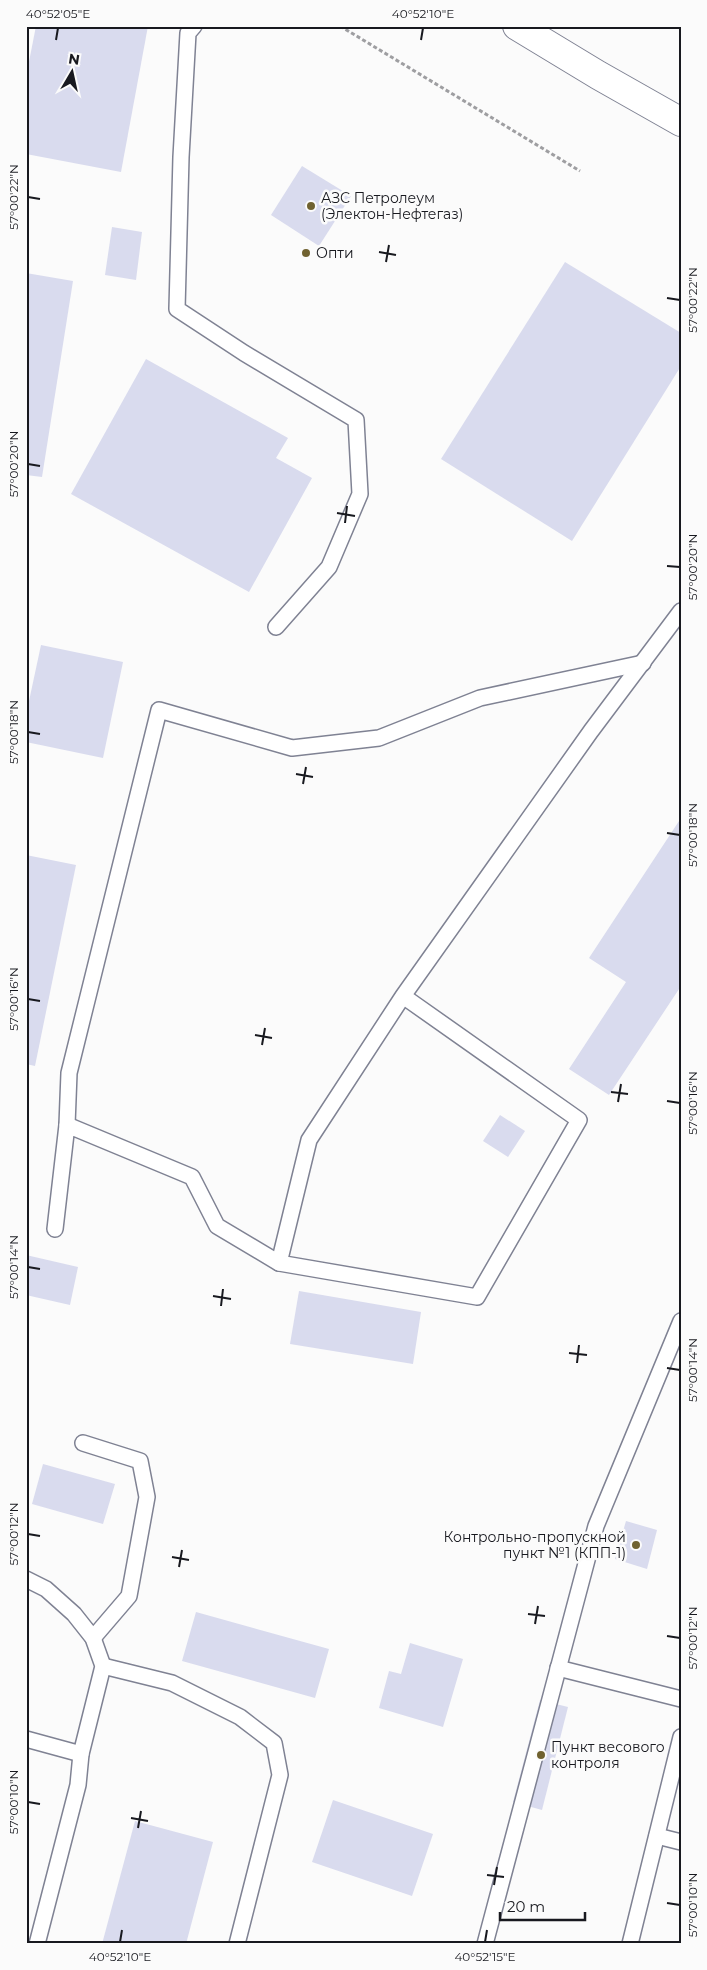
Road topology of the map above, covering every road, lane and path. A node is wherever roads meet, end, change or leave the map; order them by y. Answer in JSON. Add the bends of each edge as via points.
{"nodes":[{"id":1,"x":194,"y":26,"type":"edge"},
{"id":2,"x":340,"y":26,"type":"edge"},
{"id":3,"x":517,"y":26,"type":"edge"},
{"id":4,"x":681,"y":122,"type":"edge"},
{"id":5,"x":580,"y":171,"type":"dead end"},
{"id":6,"x":681,"y":611,"type":"edge"},
{"id":7,"x":276,"y":627,"type":"dead end"},
{"id":8,"x":643,"y":663,"type":"junction"},
{"id":9,"x":403,"y":996,"type":"junction"},
{"id":10,"x":67,"y":1125,"type":"junction"},
{"id":11,"x":55,"y":1229,"type":"dead end"},
{"id":12,"x":279,"y":1263,"type":"junction"},
{"id":13,"x":681,"y":1321,"type":"edge"},
{"id":14,"x":83,"y":1443,"type":"dead end"},
{"id":15,"x":26,"y":1579,"type":"edge"},
{"id":16,"x":92,"y":1638,"type":"junction"},
{"id":17,"x":103,"y":1666,"type":"junction"},
{"id":18,"x":558,"y":1668,"type":"junction"},
{"id":19,"x":681,"y":1699,"type":"edge"},
{"id":20,"x":681,"y":1737,"type":"edge"},
{"id":21,"x":26,"y":1739,"type":"edge"},
{"id":22,"x":81,"y":1754,"type":"junction"},
{"id":23,"x":657,"y":1836,"type":"junction"},
{"id":24,"x":681,"y":1842,"type":"edge"},
{"id":25,"x":37,"y":1944,"type":"edge"},
{"id":26,"x":237,"y":1944,"type":"edge"},
{"id":27,"x":485,"y":1944,"type":"edge"},
{"id":28,"x":630,"y":1944,"type":"edge"}],
"edges":[{"from":1,"to":7,"type":"lane","via":[[188,33],[177,309],[356,420],[360,494],[329,567]]},
{"from":2,"to":5,"type":"path"},
{"from":3,"to":4,"type":"main road"},
{"from":6,"to":8,"type":"lane"},
{"from":8,"to":9,"type":"lane"},
{"from":8,"to":10,"type":"lane","via":[[480,698],[379,738],[292,748],[158,710],[69,1073]]},
{"from":9,"to":12,"type":"lane","via":[[309,1140]]},
{"from":9,"to":12,"type":"lane","via":[[579,1120],[476,1298]]},
{"from":10,"to":11,"type":"lane"},
{"from":10,"to":12,"type":"lane","via":[[192,1177],[217,1226]]},
{"from":13,"to":18,"type":"lane","via":[[596,1526]]},
{"from":14,"to":16,"type":"lane","via":[[140,1461],[147,1497],[128,1596]]},
{"from":15,"to":16,"type":"lane","via":[[46,1589],[74,1614]]},
{"from":16,"to":17,"type":"lane"},
{"from":17,"to":22,"type":"lane"},
{"from":17,"to":26,"type":"lane","via":[[172,1683],[240,1717],[274,1743],[280,1775]]},
{"from":18,"to":19,"type":"lane"},
{"from":18,"to":27,"type":"lane"},
{"from":20,"to":23,"type":"lane"},
{"from":21,"to":22,"type":"lane"},
{"from":22,"to":25,"type":"lane","via":[[78,1785]]},
{"from":23,"to":24,"type":"lane"},
{"from":23,"to":28,"type":"lane"}]}
